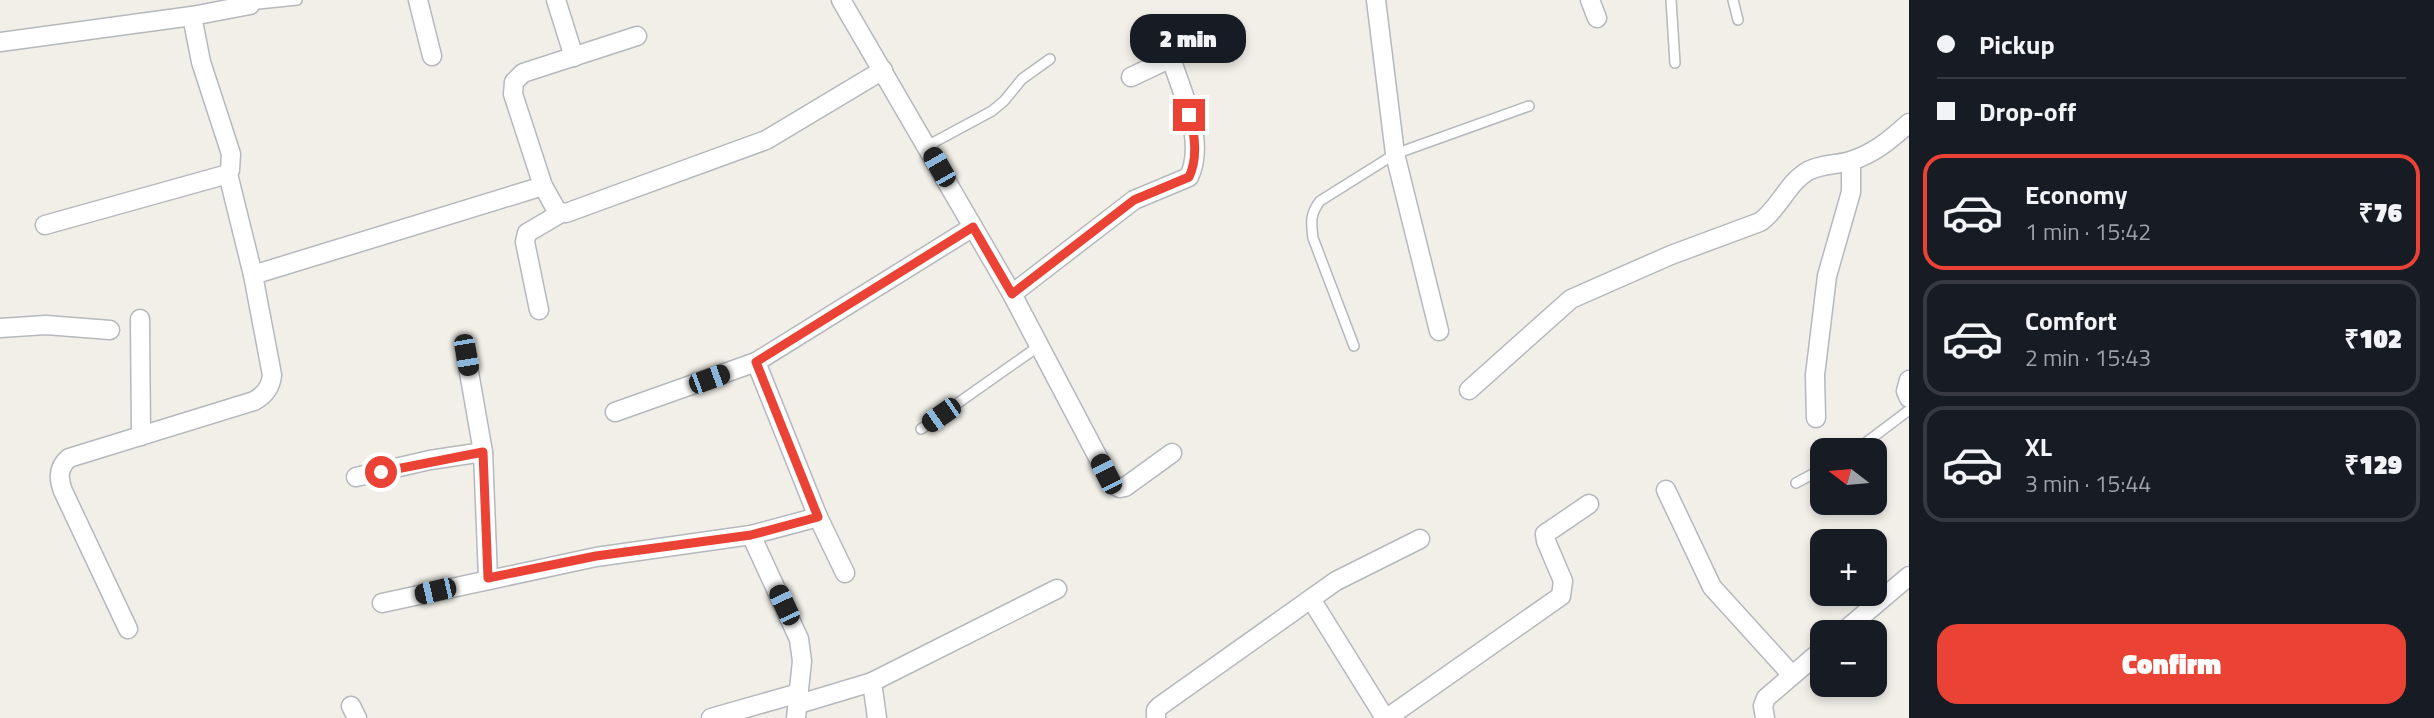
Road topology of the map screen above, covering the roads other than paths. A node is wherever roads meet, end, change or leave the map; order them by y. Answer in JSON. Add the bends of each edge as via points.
{"nodes":[{"id":1,"x":297,"y":0,"type":"edge"},
{"id":2,"x":418,"y":0,"type":"edge"},
{"id":3,"x":556,"y":0,"type":"edge"},
{"id":4,"x":841,"y":0,"type":"edge"},
{"id":5,"x":1376,"y":0,"type":"edge"},
{"id":6,"x":1590,"y":0,"type":"edge"},
{"id":7,"x":1671,"y":0,"type":"edge"},
{"id":8,"x":1733,"y":0,"type":"edge"},
{"id":9,"x":250,"y":3,"type":"edge"},
{"id":10,"x":192,"y":16,"type":"junction"},
{"id":11,"x":1597,"y":18,"type":"dead end"},
{"id":12,"x":1738,"y":20,"type":"dead end"},
{"id":13,"x":1215,"y":29,"type":"dead end"},
{"id":14,"x":637,"y":36,"type":"dead end"},
{"id":15,"x":0,"y":42,"type":"edge"},
{"id":16,"x":432,"y":56,"type":"dead end"},
{"id":17,"x":574,"y":57,"type":"junction"},
{"id":18,"x":1171,"y":58,"type":"junction"},
{"id":19,"x":1050,"y":59,"type":"dead end"},
{"id":20,"x":1675,"y":63,"type":"dead end"},
{"id":21,"x":883,"y":70,"type":"junction"},
{"id":22,"x":1131,"y":77,"type":"dead end"},
{"id":23,"x":1529,"y":106,"type":"dead end"},
{"id":24,"x":1909,"y":123,"type":"edge"},
{"id":25,"x":927,"y":146,"type":"junction"},
{"id":26,"x":1395,"y":153,"type":"junction"},
{"id":27,"x":1851,"y":161,"type":"junction"},
{"id":28,"x":228,"y":174,"type":"junction"},
{"id":29,"x":543,"y":186,"type":"junction"},
{"id":30,"x":561,"y":213,"type":"junction"},
{"id":31,"x":46,"y":225,"type":"dead end"},
{"id":32,"x":973,"y":227,"type":"junction"},
{"id":33,"x":253,"y":275,"type":"junction"},
{"id":34,"x":1012,"y":294,"type":"junction"},
{"id":35,"x":539,"y":310,"type":"dead end"},
{"id":36,"x":140,"y":318,"type":"dead end"},
{"id":37,"x":0,"y":328,"type":"edge"},
{"id":38,"x":110,"y":330,"type":"dead end"},
{"id":39,"x":1439,"y":331,"type":"dead end"},
{"id":40,"x":1354,"y":345,"type":"dead end"},
{"id":41,"x":1039,"y":346,"type":"junction"},
{"id":42,"x":466,"y":355,"type":"dead end"},
{"id":43,"x":756,"y":362,"type":"junction"},
{"id":44,"x":1909,"y":380,"type":"edge"},
{"id":45,"x":1469,"y":390,"type":"dead end"},
{"id":46,"x":1909,"y":398,"type":"edge"},
{"id":47,"x":1909,"y":410,"type":"edge"},
{"id":48,"x":615,"y":412,"type":"dead end"},
{"id":49,"x":1816,"y":418,"type":"dead end"},
{"id":50,"x":921,"y":429,"type":"dead end"},
{"id":51,"x":141,"y":436,"type":"junction"},
{"id":52,"x":1872,"y":438,"type":"edge"},
{"id":53,"x":483,"y":452,"type":"junction"},
{"id":54,"x":1172,"y":453,"type":"dead end"},
{"id":55,"x":1810,"y":475,"type":"edge"},
{"id":56,"x":356,"y":477,"type":"dead end"},
{"id":57,"x":1796,"y":483,"type":"dead end"},
{"id":58,"x":1667,"y":490,"type":"dead end"},
{"id":59,"x":1589,"y":504,"type":"dead end"},
{"id":60,"x":818,"y":517,"type":"junction"},
{"id":61,"x":751,"y":535,"type":"junction"},
{"id":62,"x":1420,"y":539,"type":"dead end"},
{"id":63,"x":845,"y":573,"type":"dead end"},
{"id":64,"x":1909,"y":576,"type":"edge"},
{"id":65,"x":488,"y":578,"type":"junction"},
{"id":66,"x":1057,"y":589,"type":"dead end"},
{"id":67,"x":1311,"y":599,"type":"junction"},
{"id":68,"x":382,"y":603,"type":"dead end"},
{"id":69,"x":1857,"y":620,"type":"edge"},
{"id":70,"x":128,"y":629,"type":"dead end"},
{"id":71,"x":1810,"y":660,"type":"edge"},
{"id":72,"x":1792,"y":675,"type":"junction"},
{"id":73,"x":872,"y":682,"type":"junction"},
{"id":74,"x":798,"y":705,"type":"edge"},
{"id":75,"x":711,"y":718,"type":"edge"},
{"id":76,"x":877,"y":718,"type":"edge"},
{"id":77,"x":1156,"y":718,"type":"edge"},
{"id":78,"x":1386,"y":718,"type":"edge"},
{"id":79,"x":1765,"y":718,"type":"edge"}],
"edges":[{"from":1,"to":9,"type":"lane"},
{"from":2,"to":16,"type":"street"},
{"from":3,"to":17,"type":"street"},
{"from":4,"to":21,"type":"street"},
{"from":5,"to":26,"type":"street"},
{"from":6,"to":11,"type":"street"},
{"from":7,"to":20,"type":"lane"},
{"from":8,"to":12,"type":"lane"},
{"from":9,"to":10,"type":"street"},
{"from":10,"to":15,"type":"street"},
{"from":10,"to":28,"type":"street","via":[[201,62],[231,154]]},
{"from":13,"to":18,"type":"street"},
{"from":14,"to":17,"type":"street"},
{"from":17,"to":29,"type":"street","via":[[523,73],[512,87]]},
{"from":18,"to":22,"type":"street"},
{"from":18,"to":34,"type":"street","via":[[1193,128],[1189,177],[1134,200]]},
{"from":19,"to":25,"type":"lane","via":[[1022,79],[992,111]]},
{"from":21,"to":25,"type":"street"},
{"from":21,"to":30,"type":"street","via":[[766,141]]},
{"from":23,"to":26,"type":"lane"},
{"from":24,"to":27,"type":"street","via":[[1881,147]]},
{"from":25,"to":32,"type":"street"},
{"from":26,"to":39,"type":"street"},
{"from":26,"to":40,"type":"lane","via":[[1320,201],[1310,220]]},
{"from":27,"to":45,"type":"street","via":[[1808,171],[1760,222],[1571,299]]},
{"from":27,"to":49,"type":"street","via":[[1850,192],[1827,276],[1815,374]]},
{"from":28,"to":31,"type":"street"},
{"from":28,"to":33,"type":"street"},
{"from":29,"to":30,"type":"street"},
{"from":29,"to":33,"type":"street"},
{"from":30,"to":35,"type":"street","via":[[527,233]]},
{"from":32,"to":34,"type":"street"},
{"from":32,"to":43,"type":"street"},
{"from":33,"to":51,"type":"street","via":[[272,375],[267,390],[254,401]]},
{"from":34,"to":41,"type":"street"},
{"from":36,"to":51,"type":"street"},
{"from":37,"to":38,"type":"street","via":[[39,325]]},
{"from":41,"to":50,"type":"lane"},
{"from":41,"to":54,"type":"street","via":[[1112,484],[1125,487]]},
{"from":42,"to":53,"type":"street"},
{"from":43,"to":48,"type":"street"},
{"from":43,"to":60,"type":"street"},
{"from":44,"to":46,"type":"street"},
{"from":47,"to":52,"type":"lane"},
{"from":51,"to":70,"type":"street","via":[[69,458],[59,473],[59,482]]},
{"from":53,"to":56,"type":"street"},
{"from":53,"to":65,"type":"street"},
{"from":55,"to":57,"type":"lane"},
{"from":58,"to":72,"type":"street","via":[[1712,587]]},
{"from":59,"to":78,"type":"street","via":[[1545,534],[1563,581],[1562,596]]},
{"from":60,"to":61,"type":"street"},
{"from":60,"to":63,"type":"street"},
{"from":61,"to":65,"type":"street","via":[[596,556]]},
{"from":61,"to":74,"type":"street","via":[[799,639]]},
{"from":62,"to":67,"type":"street","via":[[1352,571]]},
{"from":64,"to":69,"type":"street"},
{"from":65,"to":68,"type":"street"},
{"from":66,"to":73,"type":"street"},
{"from":67,"to":77,"type":"street","via":[[1160,706]]},
{"from":67,"to":78,"type":"street"},
{"from":71,"to":72,"type":"street"},
{"from":72,"to":79,"type":"street","via":[[1766,698]]},
{"from":73,"to":74,"type":"street"},
{"from":73,"to":76,"type":"street"},
{"from":74,"to":75,"type":"street"}]}
